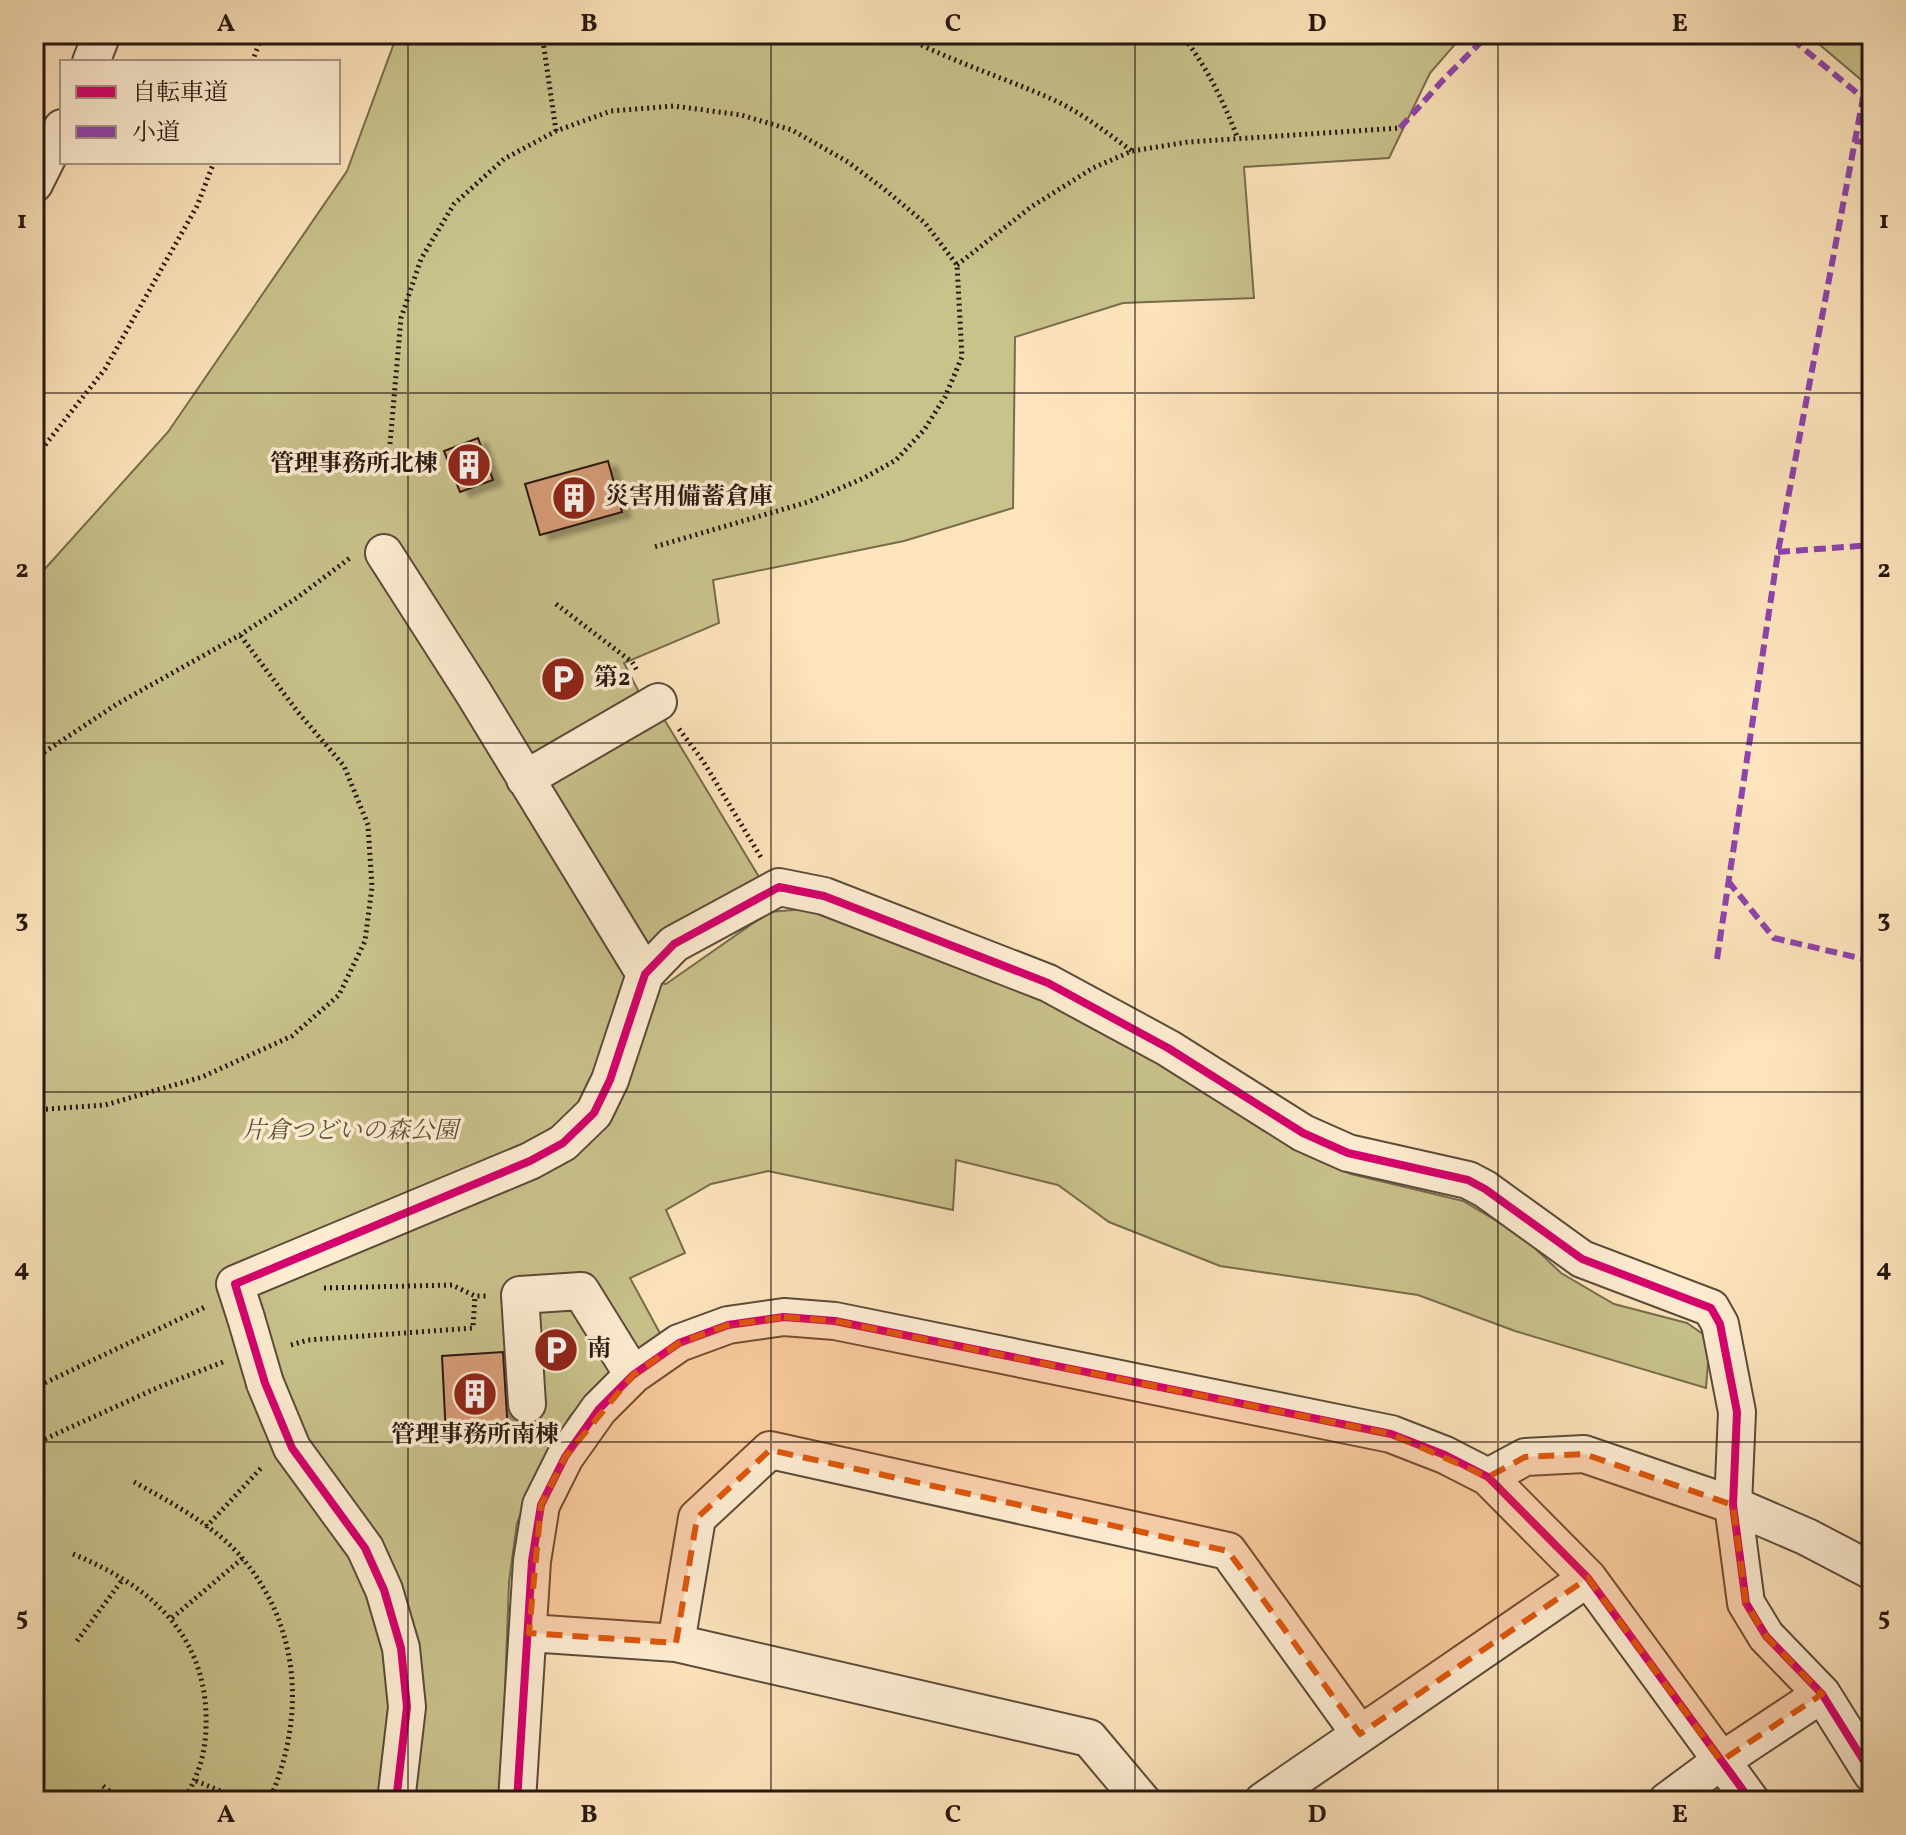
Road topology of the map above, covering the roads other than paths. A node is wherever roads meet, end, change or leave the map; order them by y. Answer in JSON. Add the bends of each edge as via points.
{"nodes":[{"id":1,"x":102,"y":34,"type":"edge"},
{"id":2,"x":92,"y":60,"type":"edge"},
{"id":3,"x":60,"y":132,"type":"edge"},
{"id":4,"x":34,"y":184,"type":"edge"},
{"id":5,"x":367,"y":556,"type":"road end"},
{"id":6,"x":658,"y":702,"type":"road end"},
{"id":7,"x":522,"y":774,"type":"junction"},
{"id":8,"x":645,"y":974,"type":"junction"},
{"id":9,"x":633,"y":1375,"type":"junction"},
{"id":10,"x":527,"y":1404,"type":"dead end"},
{"id":11,"x":1488,"y":1477,"type":"junction"},
{"id":12,"x":1733,"y":1505,"type":"junction"},
{"id":13,"x":1872,"y":1571,"type":"edge"},
{"id":14,"x":1588,"y":1578,"type":"junction"},
{"id":15,"x":529,"y":1633,"type":"junction"},
{"id":16,"x":676,"y":1643,"type":"junction"},
{"id":17,"x":1822,"y":1694,"type":"junction"},
{"id":18,"x":1360,"y":1734,"type":"junction"},
{"id":19,"x":1721,"y":1761,"type":"junction"},
{"id":20,"x":1872,"y":1774,"type":"edge"},
{"id":21,"x":396,"y":1801,"type":"edge"},
{"id":22,"x":517,"y":1801,"type":"edge"},
{"id":23,"x":1142,"y":1801,"type":"edge"},
{"id":24,"x":1263,"y":1801,"type":"edge"},
{"id":25,"x":1667,"y":1801,"type":"edge"},
{"id":26,"x":1751,"y":1801,"type":"edge"}],
"edges":[{"from":1,"to":2,"type":"street"},
{"from":3,"to":4,"type":"street"},
{"from":5,"to":7,"type":"street","via":[[473,692]]},
{"from":6,"to":7,"type":"street"},
{"from":7,"to":8,"type":"street"},
{"from":8,"to":12,"type":"street","via":[[674,944],[779,887],[824,896],[1048,983],[1168,1048],[1303,1133],[1348,1153],[1468,1180],[1582,1259],[1711,1308],[1720,1324],[1737,1412]]},
{"from":8,"to":21,"type":"street","bridge":true,"via":[[594,1113],[563,1143],[235,1284],[265,1383],[292,1448],[365,1548],[384,1590],[401,1648],[407,1707]]},
{"from":9,"to":10,"type":"street","via":[[581,1291],[520,1295]]},
{"from":9,"to":11,"type":"street","via":[[679,1343],[728,1325],[784,1317],[835,1321],[1391,1434]]},
{"from":9,"to":15,"type":"street","via":[[599,1409],[565,1457],[541,1505]]},
{"from":11,"to":12,"type":"street","via":[[1525,1457],[1584,1454]]},
{"from":11,"to":14,"type":"street"},
{"from":12,"to":13,"type":"street"},
{"from":12,"to":17,"type":"street","via":[[1746,1603],[1766,1636]]},
{"from":14,"to":18,"type":"street"},
{"from":14,"to":19,"type":"street"},
{"from":15,"to":16,"type":"street"},
{"from":15,"to":22,"type":"street"},
{"from":16,"to":18,"type":"street","via":[[697,1518],[770,1450],[1228,1551]]},
{"from":16,"to":23,"type":"street","via":[[1089,1738]]},
{"from":17,"to":19,"type":"street"},
{"from":17,"to":20,"type":"street"},
{"from":18,"to":24,"type":"street"},
{"from":19,"to":25,"type":"street"},
{"from":19,"to":26,"type":"street"}]}
